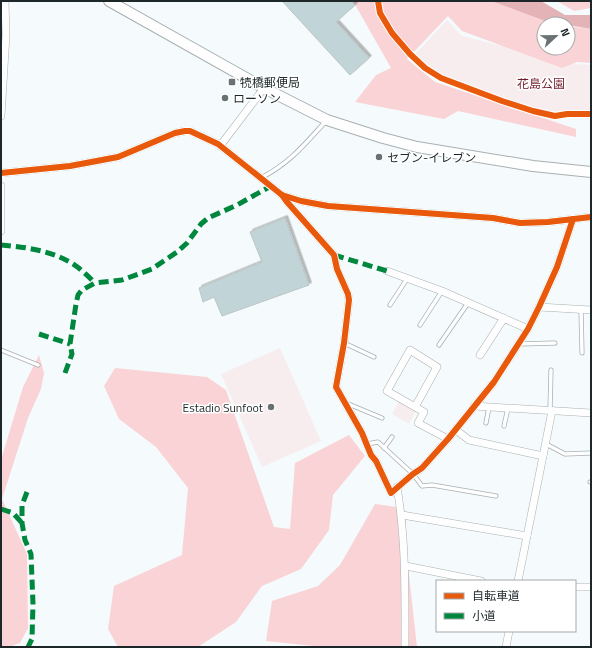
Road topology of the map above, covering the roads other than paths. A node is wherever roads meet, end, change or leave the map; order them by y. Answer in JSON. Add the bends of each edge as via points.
{"nodes":[{"id":1,"x":5,"y":1,"type":"edge"},
{"id":2,"x":109,"y":1,"type":"edge"},
{"id":3,"x":264,"y":88,"type":"junction"},
{"id":4,"x":1,"y":116,"type":"edge"},
{"id":5,"x":327,"y":120,"type":"junction"},
{"id":6,"x":220,"y":146,"type":"junction"},
{"id":7,"x":591,"y":172,"type":"edge"},
{"id":8,"x":1,"y":173,"type":"edge"},
{"id":9,"x":262,"y":178,"type":"junction"},
{"id":10,"x":1,"y":186,"type":"edge"},
{"id":11,"x":282,"y":195,"type":"junction"},
{"id":12,"x":591,"y":217,"type":"edge"},
{"id":13,"x":573,"y":219,"type":"junction"},
{"id":14,"x":1,"y":231,"type":"edge"},
{"id":15,"x":387,"y":271,"type":"dead end"},
{"id":16,"x":407,"y":279,"type":"junction"},
{"id":17,"x":442,"y":291,"type":"junction"},
{"id":18,"x":468,"y":303,"type":"junction"},
{"id":19,"x":390,"y":305,"type":"dead end"},
{"id":20,"x":540,"y":307,"type":"junction"},
{"id":21,"x":581,"y":309,"type":"junction"},
{"id":22,"x":591,"y":310,"type":"edge"},
{"id":23,"x":504,"y":318,"type":"junction"},
{"id":24,"x":420,"y":325,"type":"dead end"},
{"id":25,"x":528,"y":328,"type":"junction"},
{"id":26,"x":344,"y":343,"type":"junction"},
{"id":27,"x":555,"y":343,"type":"dead end"},
{"id":28,"x":518,"y":344,"type":"junction"},
{"id":29,"x":439,"y":345,"type":"dead end"},
{"id":30,"x":1,"y":350,"type":"edge"},
{"id":31,"x":582,"y":352,"type":"dead end"},
{"id":32,"x":480,"y":354,"type":"dead end"},
{"id":33,"x":374,"y":357,"type":"dead end"},
{"id":34,"x":38,"y":364,"type":"dead end"},
{"id":35,"x":551,"y":370,"type":"dead end"},
{"id":36,"x":345,"y":403,"type":"junction"},
{"id":37,"x":415,"y":406,"type":"junction"},
{"id":38,"x":474,"y":406,"type":"junction"},
{"id":39,"x":489,"y":407,"type":"junction"},
{"id":40,"x":508,"y":408,"type":"junction"},
{"id":41,"x":551,"y":411,"type":"junction"},
{"id":42,"x":591,"y":413,"type":"edge"},
{"id":43,"x":382,"y":418,"type":"dead end"},
{"id":44,"x":486,"y":423,"type":"dead end"},
{"id":45,"x":504,"y":426,"type":"dead end"},
{"id":46,"x":456,"y":430,"type":"junction"},
{"id":47,"x":392,"y":437,"type":"dead end"},
{"id":48,"x":448,"y":439,"type":"junction"},
{"id":49,"x":367,"y":444,"type":"junction"},
{"id":50,"x":546,"y":444,"type":"junction"},
{"id":51,"x":384,"y":448,"type":"junction"},
{"id":52,"x":591,"y":453,"type":"edge"},
{"id":53,"x":543,"y":456,"type":"junction"},
{"id":54,"x":413,"y":474,"type":"junction"},
{"id":55,"x":398,"y":487,"type":"junction"},
{"id":56,"x":496,"y":496,"type":"dead end"},
{"id":57,"x":402,"y":516,"type":"junction"},
{"id":58,"x":527,"y":536,"type":"junction"},
{"id":59,"x":406,"y":566,"type":"junction"},
{"id":60,"x":476,"y":580,"type":"edge"},
{"id":61,"x":518,"y":580,"type":"edge"},
{"id":62,"x":576,"y":587,"type":"edge"},
{"id":63,"x":591,"y":587,"type":"edge"},
{"id":64,"x":509,"y":632,"type":"edge"},
{"id":65,"x":405,"y":647,"type":"edge"},
{"id":66,"x":506,"y":647,"type":"edge"}],
"edges":[{"from":1,"to":4,"type":"street","via":[[6,35]]},
{"from":2,"to":3,"type":"street"},
{"from":3,"to":5,"type":"street"},
{"from":3,"to":6,"type":"street"},
{"from":5,"to":7,"type":"street","via":[[418,147],[533,166]]},
{"from":5,"to":9,"type":"lane","via":[[296,154]]},
{"from":6,"to":8,"type":"street","via":[[185,131],[118,157],[70,166]]},
{"from":6,"to":9,"type":"street"},
{"from":9,"to":11,"type":"street"},
{"from":10,"to":14,"type":"street"},
{"from":11,"to":13,"type":"street","via":[[328,206],[493,218],[520,223]]},
{"from":11,"to":26,"type":"street","via":[[334,255],[349,300]]},
{"from":12,"to":13,"type":"street"},
{"from":13,"to":20,"type":"street"},
{"from":15,"to":16,"type":"street"},
{"from":16,"to":17,"type":"street"},
{"from":16,"to":19,"type":"lane"},
{"from":17,"to":18,"type":"street"},
{"from":17,"to":24,"type":"lane"},
{"from":18,"to":23,"type":"street"},
{"from":18,"to":29,"type":"lane"},
{"from":20,"to":21,"type":"street"},
{"from":20,"to":25,"type":"street"},
{"from":21,"to":22,"type":"street"},
{"from":21,"to":31,"type":"lane"},
{"from":23,"to":25,"type":"street"},
{"from":23,"to":32,"type":"street"},
{"from":25,"to":28,"type":"street"},
{"from":26,"to":33,"type":"lane"},
{"from":26,"to":36,"type":"street","via":[[336,387]]},
{"from":27,"to":28,"type":"lane"},
{"from":28,"to":38,"type":"street","via":[[494,382]]},
{"from":30,"to":34,"type":"lane"},
{"from":35,"to":41,"type":"lane"},
{"from":36,"to":43,"type":"lane"},
{"from":36,"to":49,"type":"street"},
{"from":37,"to":37,"type":"street","via":[[437,367],[410,350],[387,391]]},
{"from":37,"to":48,"type":"street","via":[[424,412],[418,423]]},
{"from":38,"to":39,"type":"street"},
{"from":38,"to":46,"type":"street"},
{"from":39,"to":40,"type":"street"},
{"from":39,"to":44,"type":"lane"},
{"from":40,"to":41,"type":"street"},
{"from":40,"to":45,"type":"lane"},
{"from":41,"to":42,"type":"street"},
{"from":41,"to":50,"type":"street"},
{"from":46,"to":48,"type":"street"},
{"from":46,"to":53,"type":"street","via":[[468,440]]},
{"from":47,"to":51,"type":"lane"},
{"from":48,"to":54,"type":"street","via":[[422,468]]},
{"from":49,"to":51,"type":"lane","via":[[378,442]]},
{"from":49,"to":55,"type":"street","via":[[391,493]]},
{"from":50,"to":52,"type":"lane","via":[[564,454]]},
{"from":50,"to":53,"type":"street"},
{"from":51,"to":54,"type":"lane"},
{"from":53,"to":58,"type":"street"},
{"from":54,"to":55,"type":"street"},
{"from":54,"to":56,"type":"lane","via":[[422,486],[432,485]]},
{"from":55,"to":57,"type":"street"},
{"from":57,"to":58,"type":"street"},
{"from":57,"to":59,"type":"street"},
{"from":58,"to":61,"type":"street"},
{"from":59,"to":60,"type":"street"},
{"from":59,"to":65,"type":"street"},
{"from":62,"to":63,"type":"street"},
{"from":64,"to":66,"type":"street"}]}
